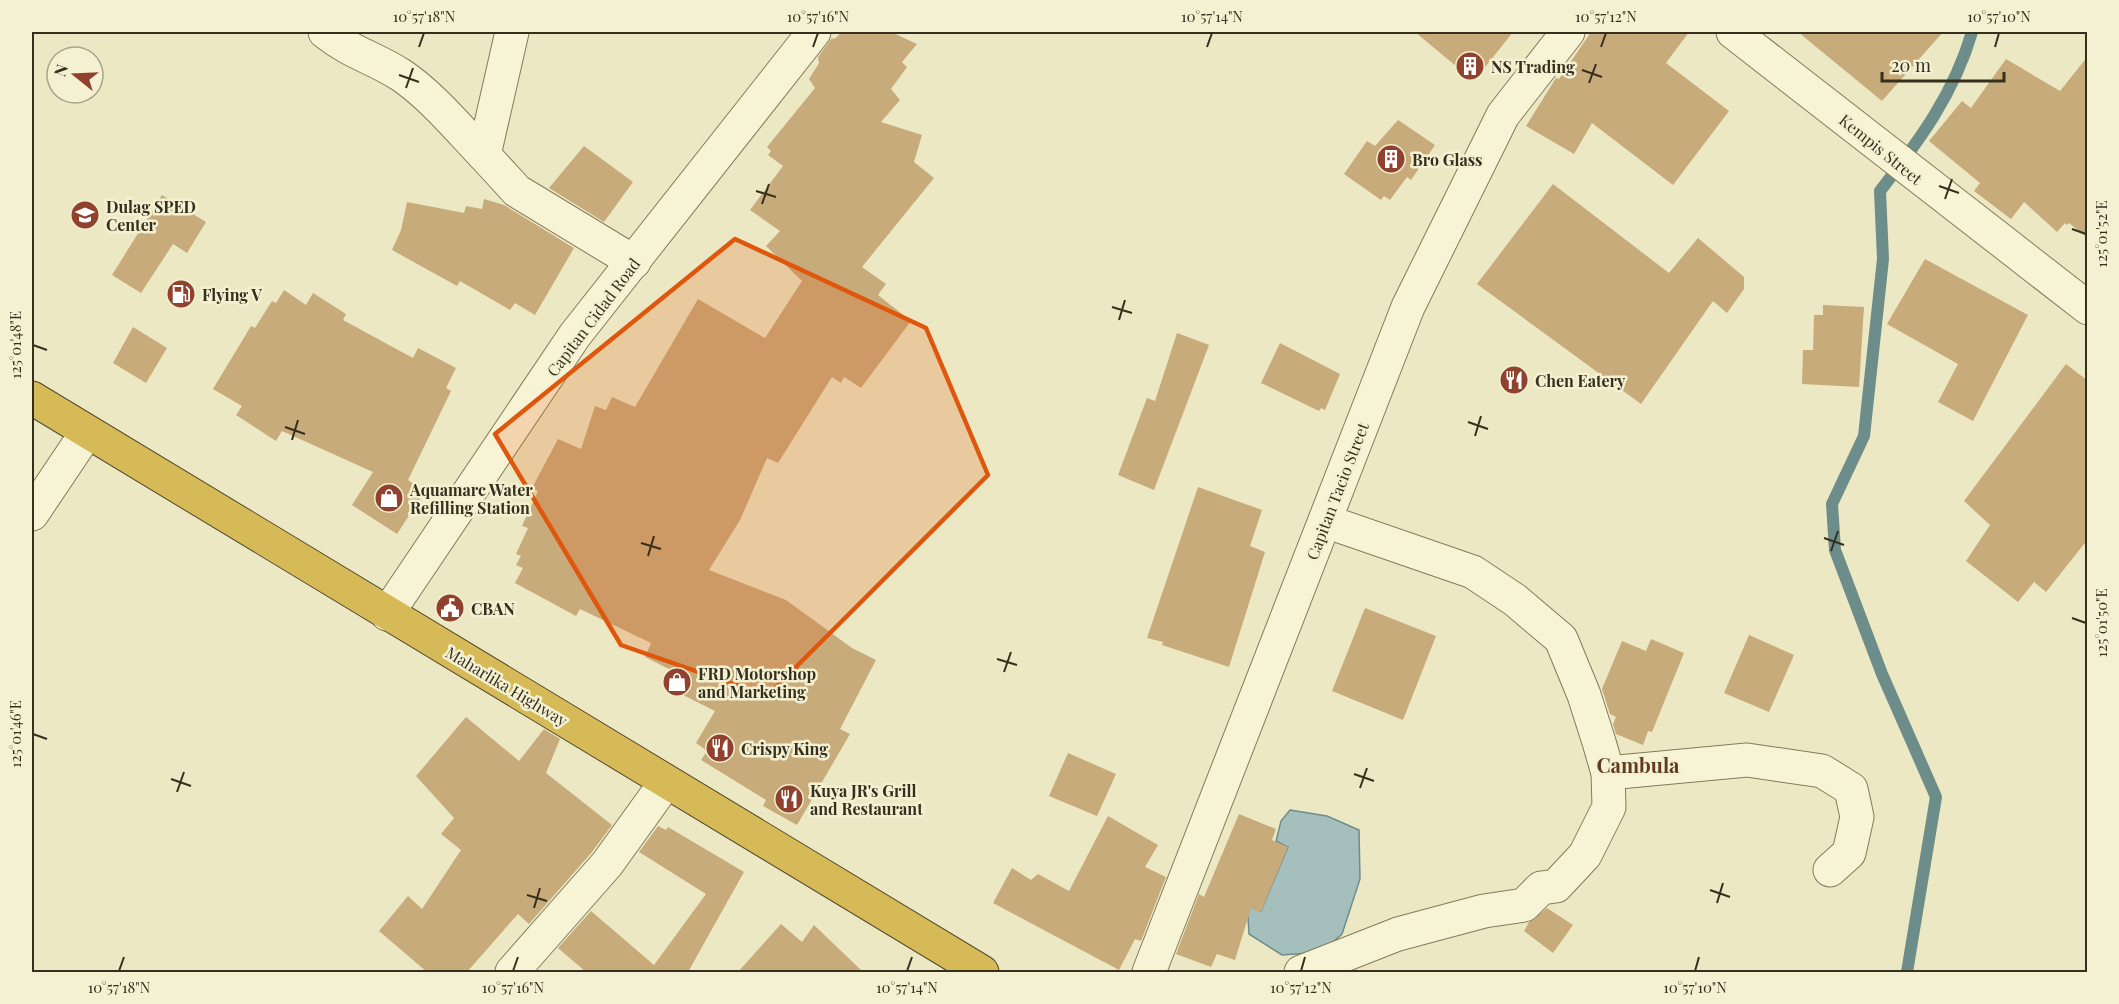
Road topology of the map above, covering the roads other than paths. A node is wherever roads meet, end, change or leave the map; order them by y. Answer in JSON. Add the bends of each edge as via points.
{"nodes":[{"id":1,"x":325,"y":32,"type":"edge"},
{"id":2,"x":512,"y":32,"type":"edge"},
{"id":3,"x":814,"y":32,"type":"edge"},
{"id":4,"x":1568,"y":32,"type":"edge"},
{"id":5,"x":1733,"y":32,"type":"edge"},
{"id":6,"x":484,"y":155,"type":"junction"},
{"id":7,"x":634,"y":262,"type":"junction"},
{"id":8,"x":2088,"y":308,"type":"edge"},
{"id":9,"x":32,"y":398,"type":"edge"},
{"id":10,"x":87,"y":432,"type":"junction"},
{"id":11,"x":32,"y":513,"type":"edge"},
{"id":12,"x":1325,"y":521,"type":"junction"},
{"id":13,"x":387,"y":614,"type":"junction"},
{"id":14,"x":1608,"y":774,"type":"junction"},
{"id":15,"x":666,"y":782,"type":"junction"},
{"id":16,"x":1830,"y":870,"type":"dead end"},
{"id":17,"x":512,"y":972,"type":"edge"},
{"id":18,"x":982,"y":972,"type":"edge"},
{"id":19,"x":1149,"y":972,"type":"edge"},
{"id":20,"x":1301,"y":972,"type":"edge"}],
"edges":[{"from":1,"to":6,"type":"street","via":[[345,48],[400,75],[437,106]]},
{"from":2,"to":6,"type":"street"},
{"from":3,"to":7,"type":"street","name":"Capitan Cidad Road"},
{"from":4,"to":12,"type":"street","name":"Capitan Tacio Street","via":[[1503,115],[1408,307]]},
{"from":5,"to":8,"type":"street","name":"Kempis Street"},
{"from":6,"to":7,"type":"street","via":[[517,191]]},
{"from":7,"to":13,"type":"street","name":"Capitan Cidad Road","via":[[575,335]]},
{"from":9,"to":10,"type":"highway","name":"Maharlika Highway"},
{"from":10,"to":11,"type":"street"},
{"from":10,"to":13,"type":"highway","name":"Maharlika Highway"},
{"from":12,"to":14,"type":"street","via":[[1473,572],[1515,600],[1561,639],[1584,695]]},
{"from":12,"to":19,"type":"street","name":"Capitan Tacio Street"},
{"from":13,"to":15,"type":"highway","name":"Maharlika Highway"},
{"from":14,"to":16,"type":"street","via":[[1748,760],[1822,771],[1851,789],[1857,817],[1849,853]]},
{"from":14,"to":20,"type":"street","via":[[1609,807],[1585,855],[1556,886],[1541,888],[1524,905],[1484,911],[1398,934]]},
{"from":15,"to":17,"type":"street","via":[[607,864]]},
{"from":15,"to":18,"type":"highway","name":"Maharlika Highway"}]}
